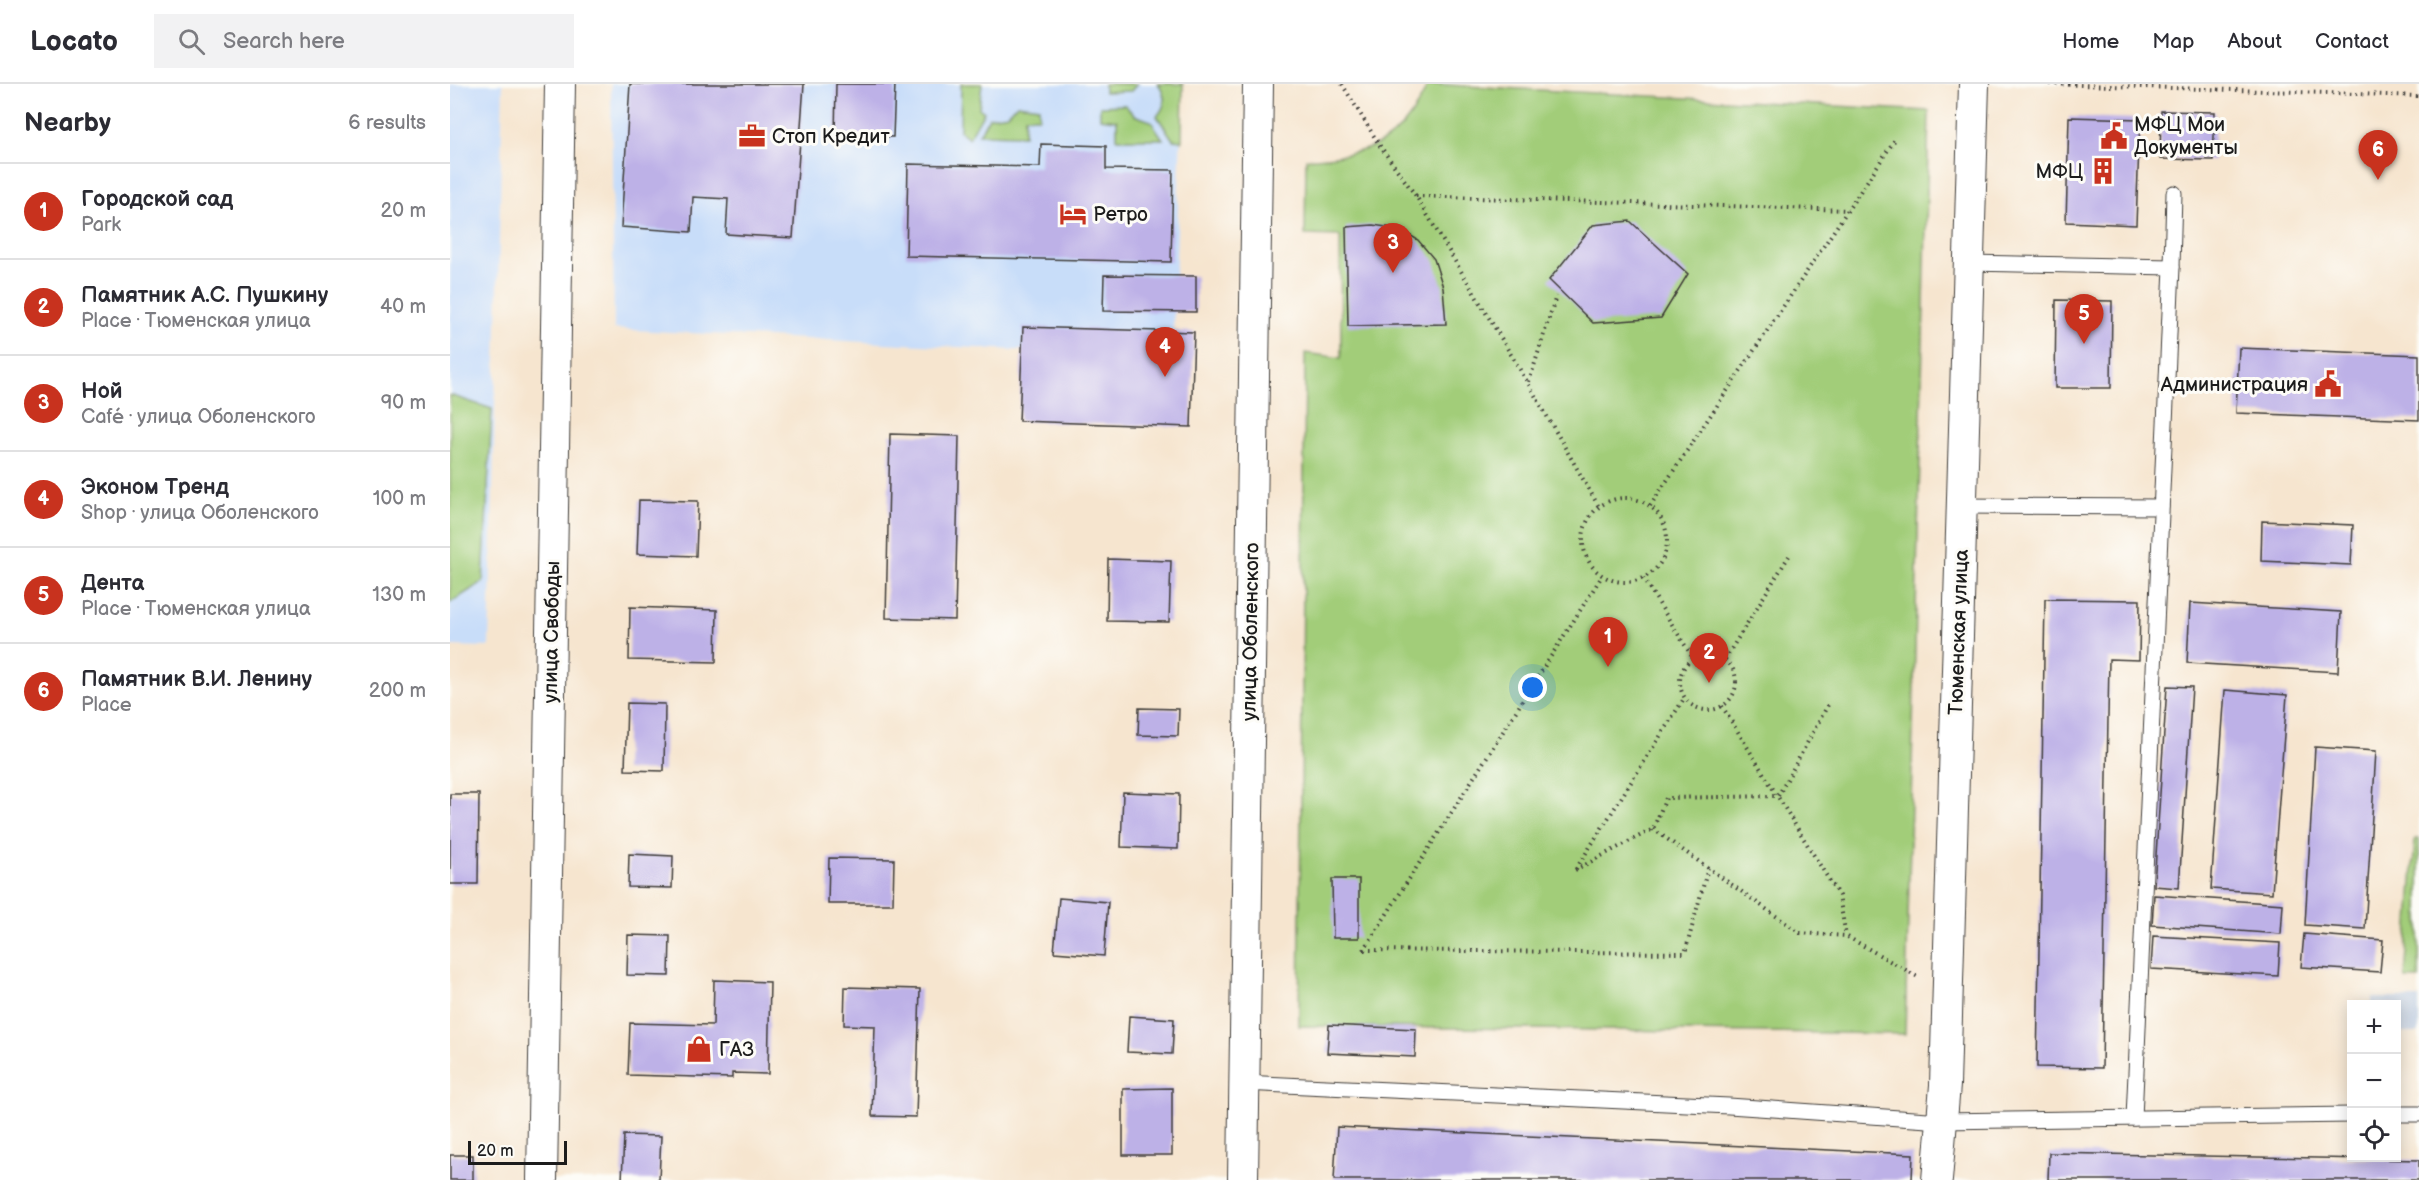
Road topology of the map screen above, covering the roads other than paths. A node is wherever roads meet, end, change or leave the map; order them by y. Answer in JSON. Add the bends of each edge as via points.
{"nodes":[{"id":1,"x":560,"y":84,"type":"edge"},
{"id":2,"x":1258,"y":84,"type":"edge"},
{"id":3,"x":1974,"y":84,"type":"edge"},
{"id":4,"x":2174,"y":193,"type":"dead end"},
{"id":5,"x":1969,"y":263,"type":"junction"},
{"id":6,"x":2172,"y":267,"type":"junction"},
{"id":7,"x":1962,"y":506,"type":"junction"},
{"id":8,"x":2161,"y":507,"type":"junction"},
{"id":9,"x":1244,"y":1083,"type":"junction"},
{"id":10,"x":2401,"y":1114,"type":"edge"},
{"id":11,"x":2419,"y":1114,"type":"edge"},
{"id":12,"x":2347,"y":1115,"type":"edge"},
{"id":13,"x":2134,"y":1118,"type":"junction"},
{"id":14,"x":1942,"y":1121,"type":"junction"},
{"id":15,"x":542,"y":1180,"type":"edge"},
{"id":16,"x":1243,"y":1180,"type":"edge"},
{"id":17,"x":1937,"y":1180,"type":"edge"}],
"edges":[{"from":1,"to":15,"type":"street","name":"улица Свободы"},
{"from":2,"to":9,"type":"street","name":"улица Оболенского"},
{"from":3,"to":5,"type":"street","name":"Тюменская улица"},
{"from":4,"to":6,"type":"lane"},
{"from":5,"to":6,"type":"lane"},
{"from":5,"to":7,"type":"street","name":"Тюменская улица"},
{"from":6,"to":8,"type":"lane"},
{"from":7,"to":8,"type":"lane"},
{"from":7,"to":14,"type":"street","name":"Тюменская улица"},
{"from":8,"to":13,"type":"lane"},
{"from":9,"to":14,"type":"lane","via":[[1729,1106]]},
{"from":9,"to":16,"type":"street","name":"улица Оболенского"},
{"from":10,"to":11,"type":"lane"},
{"from":12,"to":13,"type":"lane"},
{"from":13,"to":14,"type":"lane"},
{"from":14,"to":17,"type":"street","name":"Тюменская улица"}]}
